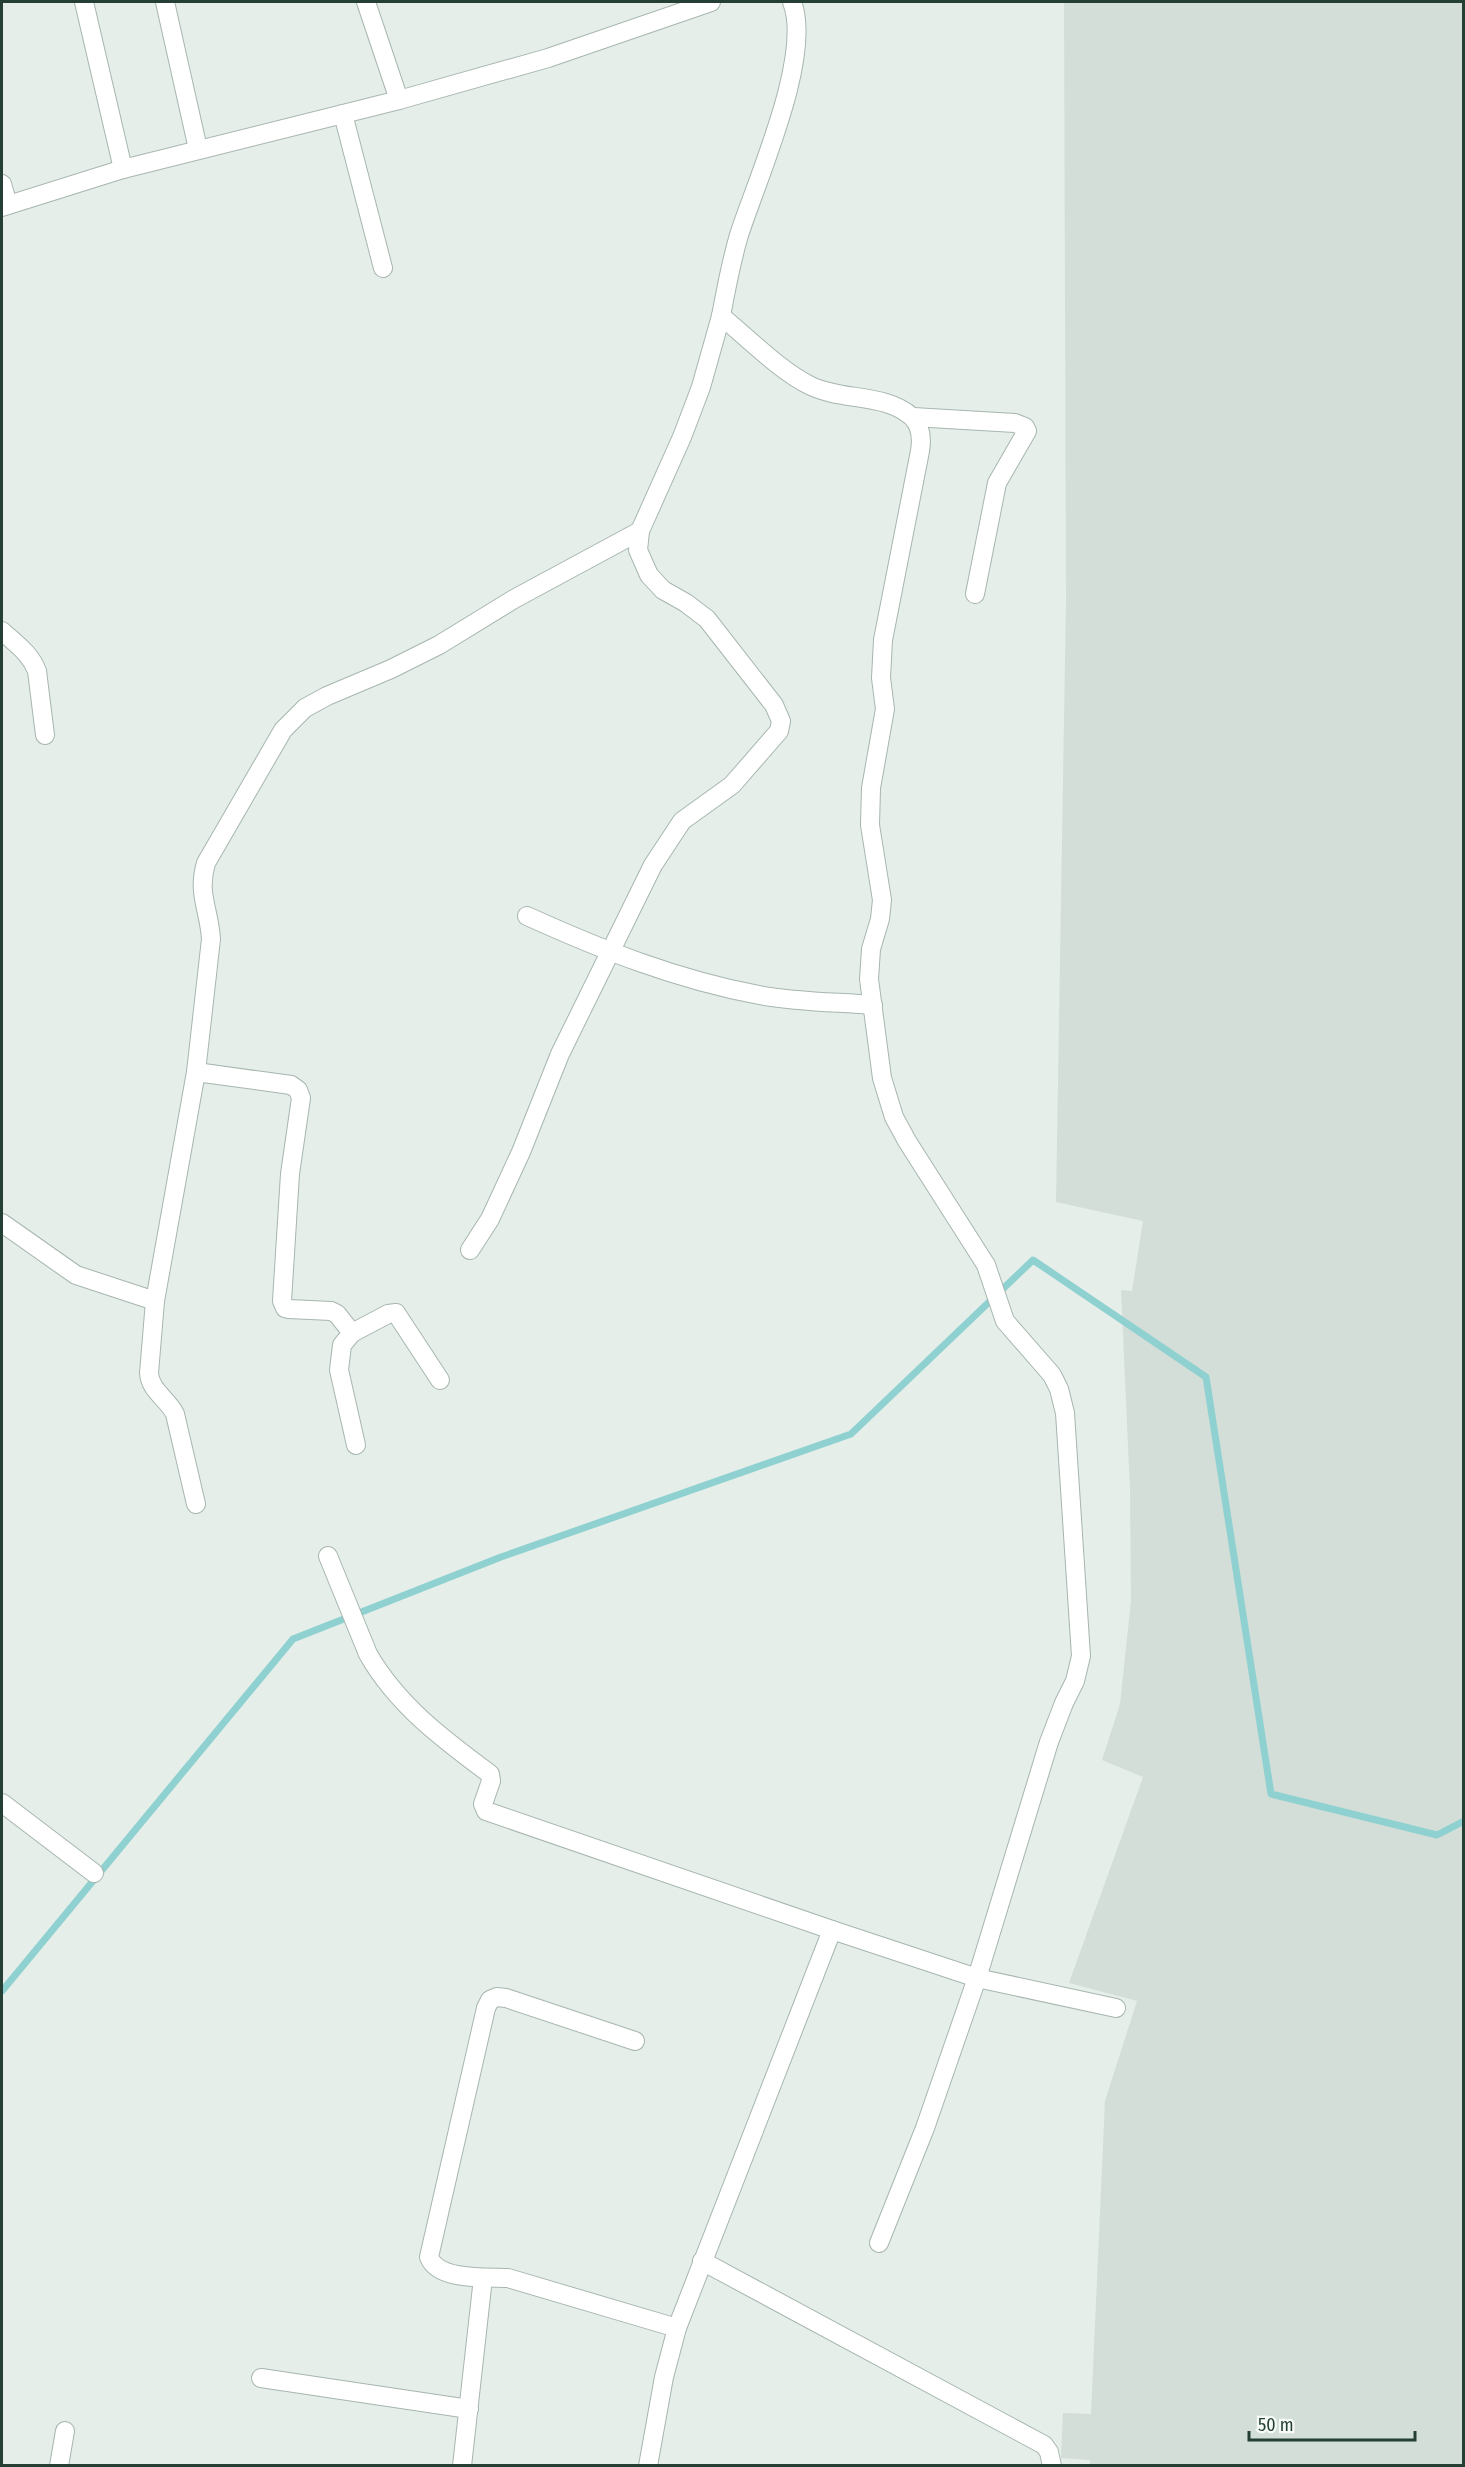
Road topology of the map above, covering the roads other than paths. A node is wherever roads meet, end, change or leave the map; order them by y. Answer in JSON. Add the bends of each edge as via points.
{"nodes":[{"id":1,"x":84,"y":2,"type":"edge"},
{"id":2,"x":165,"y":2,"type":"edge"},
{"id":3,"x":366,"y":2,"type":"edge"},
{"id":4,"x":711,"y":2,"type":"edge"},
{"id":5,"x":792,"y":2,"type":"edge"},
{"id":6,"x":399,"y":100,"type":"junction"},
{"id":7,"x":343,"y":114,"type":"junction"},
{"id":8,"x":198,"y":149,"type":"junction"},
{"id":9,"x":123,"y":169,"type":"junction"},
{"id":10,"x":2,"y":184,"type":"edge"},
{"id":11,"x":5,"y":206,"type":"edge"},
{"id":12,"x":383,"y":268,"type":"dead end"},
{"id":13,"x":721,"y":316,"type":"junction"},
{"id":14,"x":913,"y":417,"type":"junction"},
{"id":15,"x":640,"y":531,"type":"junction"},
{"id":16,"x":975,"y":594,"type":"dead end"},
{"id":17,"x":2,"y":631,"type":"edge"},
{"id":18,"x":45,"y":735,"type":"dead end"},
{"id":19,"x":527,"y":916,"type":"dead end"},
{"id":20,"x":610,"y":953,"type":"junction"},
{"id":21,"x":873,"y":1005,"type":"junction"},
{"id":22,"x":196,"y":1072,"type":"junction"},
{"id":23,"x":2,"y":1223,"type":"edge"},
{"id":24,"x":470,"y":1250,"type":"dead end"},
{"id":25,"x":155,"y":1301,"type":"junction"},
{"id":26,"x":351,"y":1333,"type":"junction"},
{"id":27,"x":441,"y":1380,"type":"dead end"},
{"id":28,"x":356,"y":1444,"type":"dead end"},
{"id":29,"x":196,"y":1504,"type":"dead end"},
{"id":30,"x":328,"y":1556,"type":"dead end"},
{"id":31,"x":2,"y":1803,"type":"edge"},
{"id":32,"x":94,"y":1874,"type":"dead end"},
{"id":33,"x":832,"y":1930,"type":"junction"},
{"id":34,"x":977,"y":1978,"type":"junction"},
{"id":35,"x":1116,"y":2008,"type":"dead end"},
{"id":36,"x":635,"y":2040,"type":"dead end"},
{"id":37,"x":879,"y":2243,"type":"dead end"},
{"id":38,"x":702,"y":2261,"type":"junction"},
{"id":39,"x":483,"y":2278,"type":"junction"},
{"id":40,"x":677,"y":2328,"type":"junction"},
{"id":41,"x":261,"y":2378,"type":"dead end"},
{"id":42,"x":469,"y":2409,"type":"junction"},
{"id":43,"x":64,"y":2430,"type":"dead end"},
{"id":44,"x":59,"y":2466,"type":"edge"},
{"id":45,"x":462,"y":2466,"type":"edge"},
{"id":46,"x":648,"y":2466,"type":"edge"},
{"id":47,"x":1052,"y":2466,"type":"edge"}],
"edges":[{"from":1,"to":9,"type":"street"},
{"from":2,"to":8,"type":"street"},
{"from":3,"to":6,"type":"street"},
{"from":4,"to":6,"type":"street","via":[[548,58]]},
{"from":5,"to":13,"type":"street","via":[[797,41],[785,103],[739,237]]},
{"from":6,"to":7,"type":"street"},
{"from":7,"to":8,"type":"street"},
{"from":7,"to":12,"type":"street"},
{"from":8,"to":9,"type":"street"},
{"from":9,"to":11,"type":"street"},
{"from":10,"to":11,"type":"street"},
{"from":13,"to":14,"type":"street","via":[[811,386],[883,403]]},
{"from":13,"to":15,"type":"street","via":[[701,387]]},
{"from":14,"to":16,"type":"street","via":[[1015,423],[1027,431],[997,483]]},
{"from":14,"to":21,"type":"street","via":[[922,440],[921,451],[883,640],[881,678],[885,708],[871,788],[870,825],[882,900],[869,965]]},
{"from":15,"to":20,"type":"street","via":[[638,550],[649,575],[663,590],[707,619],[774,705],[782,721],[779,731],[732,785],[682,821],[653,865]]},
{"from":15,"to":22,"type":"street","via":[[514,598],[439,645],[327,696],[292,718],[206,862],[201,879],[211,939]]},
{"from":17,"to":18,"type":"street","via":[[34,663]]},
{"from":19,"to":20,"type":"street"},
{"from":20,"to":21,"type":"street","via":[[710,984],[761,995]]},
{"from":20,"to":24,"type":"street","via":[[560,1054],[490,1219]]},
{"from":21,"to":34,"type":"street","via":[[882,1078],[894,1117],[986,1265],[1005,1321],[1052,1375],[1065,1413],[1081,1656],[1075,1681],[1049,1742]]},
{"from":22,"to":25,"type":"street"},
{"from":22,"to":26,"type":"street","via":[[291,1085],[298,1090],[301,1098],[290,1174],[282,1301],[289,1309],[337,1314]]},
{"from":23,"to":25,"type":"street","via":[[76,1275]]},
{"from":25,"to":29,"type":"street","via":[[149,1379],[175,1414]]},
{"from":26,"to":27,"type":"street","via":[[396,1313]]},
{"from":26,"to":28,"type":"street","via":[[342,1345],[339,1370]]},
{"from":30,"to":33,"type":"street","via":[[376,1668],[418,1718],[490,1774],[483,1804],[486,1811]]},
{"from":31,"to":32,"type":"street"},
{"from":33,"to":34,"type":"street"},
{"from":33,"to":38,"type":"street"},
{"from":34,"to":35,"type":"street"},
{"from":34,"to":37,"type":"street","via":[[925,2128]]},
{"from":36,"to":39,"type":"street","via":[[506,1998],[490,2000],[429,2250],[434,2268]]},
{"from":38,"to":40,"type":"street"},
{"from":38,"to":47,"type":"street","via":[[1044,2445]]},
{"from":39,"to":40,"type":"street","via":[[508,2278]]},
{"from":39,"to":42,"type":"street"},
{"from":40,"to":46,"type":"street"},
{"from":41,"to":42,"type":"street"},
{"from":42,"to":45,"type":"street"},
{"from":43,"to":44,"type":"street"}]}
